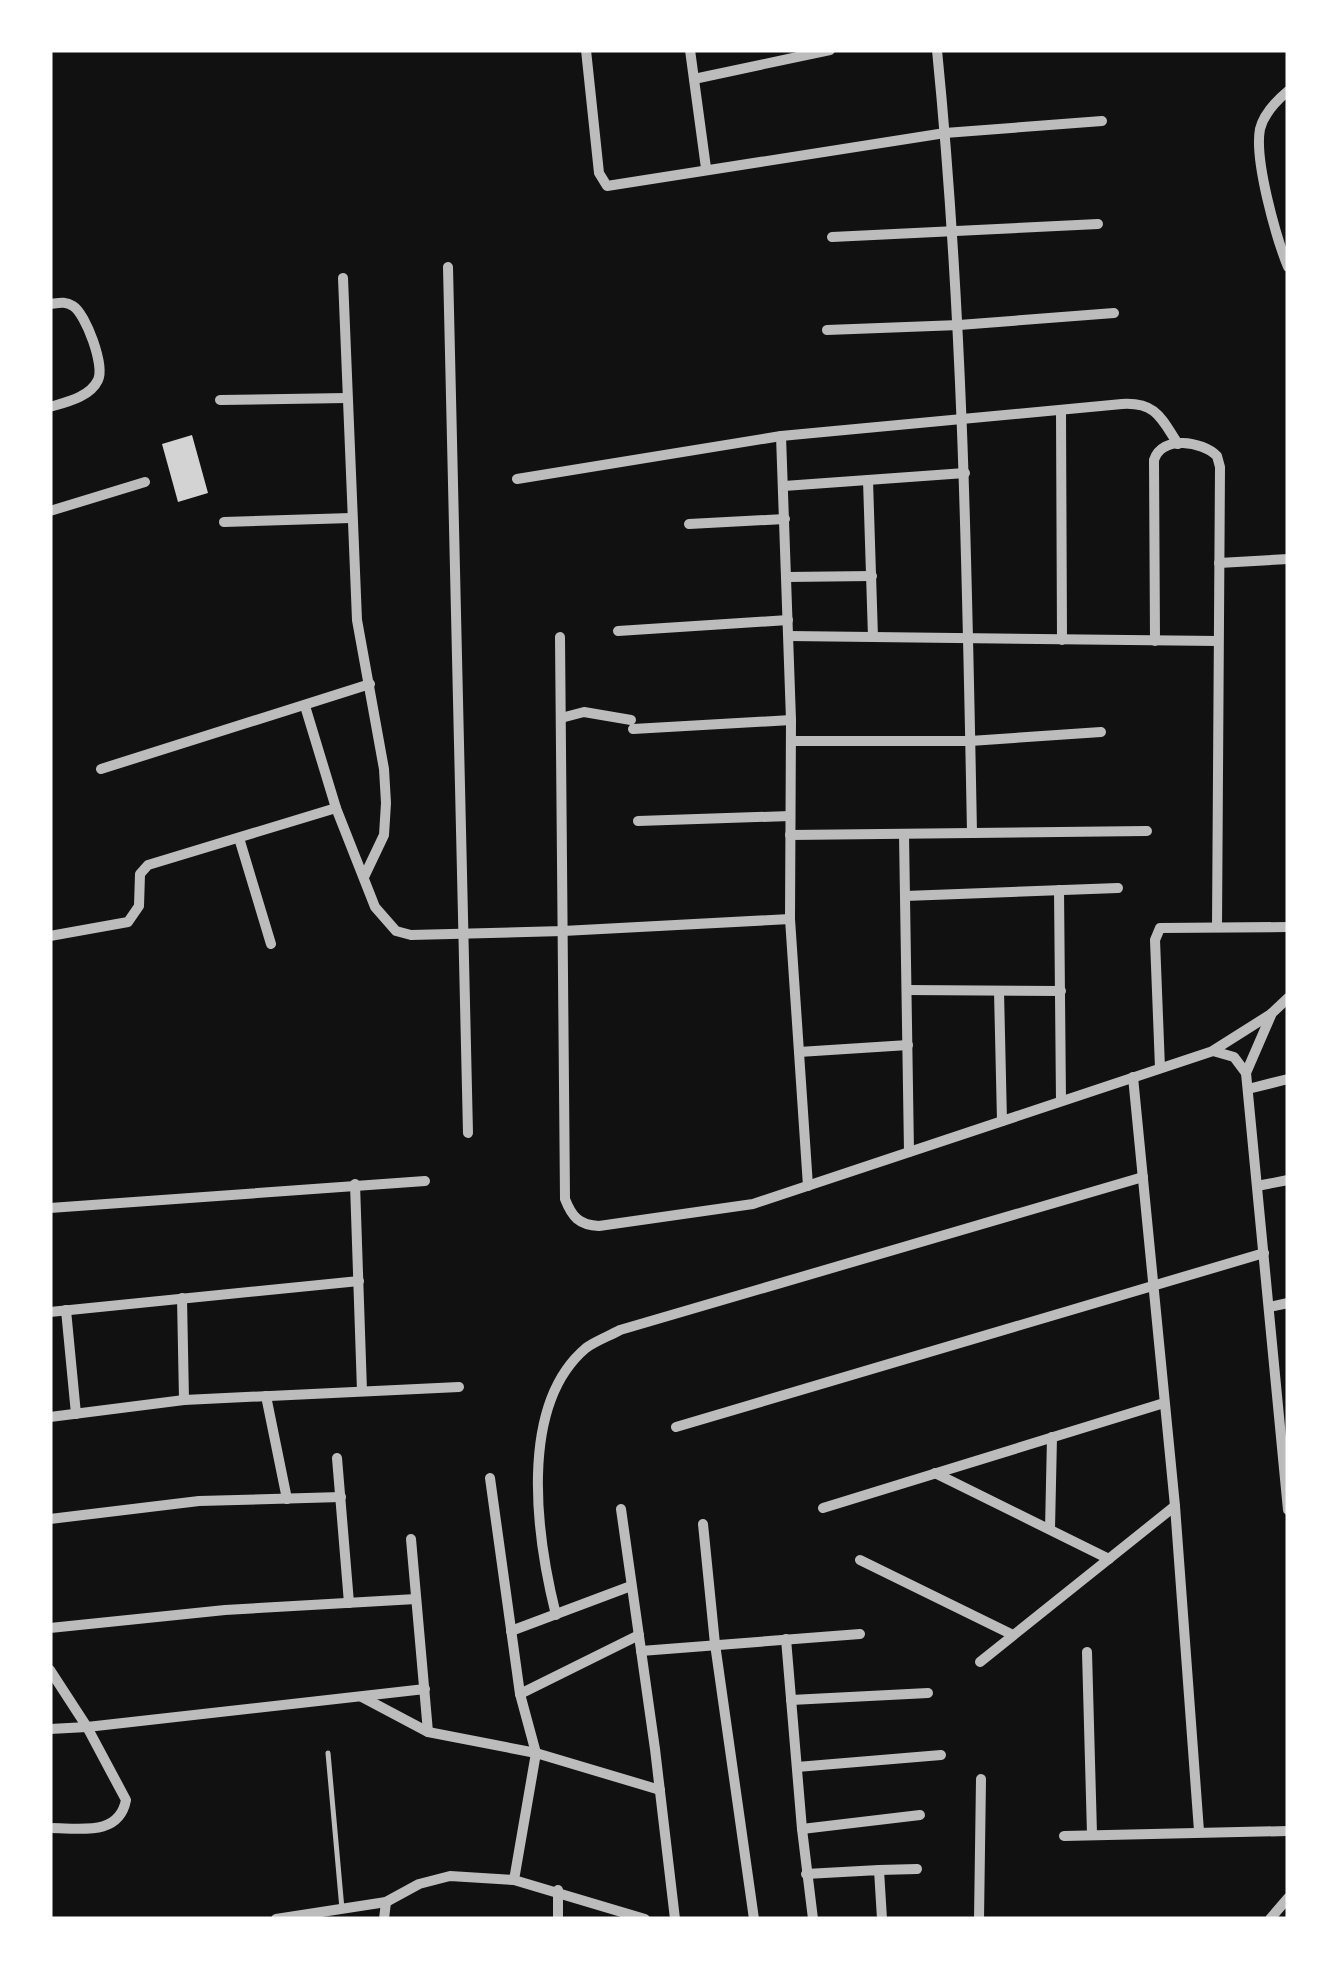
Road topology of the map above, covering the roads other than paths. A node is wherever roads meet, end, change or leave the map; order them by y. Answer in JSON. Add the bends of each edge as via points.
{"nodes":[{"id":1,"x":586,"y":50,"type":"edge"},
{"id":2,"x":690,"y":50,"type":"edge"},
{"id":3,"x":830,"y":50,"type":"edge"},
{"id":4,"x":936,"y":50,"type":"edge"},
{"id":5,"x":694,"y":79,"type":"junction"},
{"id":6,"x":1288,"y":92,"type":"edge"},
{"id":7,"x":1102,"y":121,"type":"dead end"},
{"id":8,"x":945,"y":133,"type":"junction"},
{"id":9,"x":706,"y":168,"type":"junction"},
{"id":10,"x":1098,"y":224,"type":"dead end"},
{"id":11,"x":954,"y":230,"type":"junction"},
{"id":12,"x":832,"y":237,"type":"dead end"},
{"id":13,"x":448,"y":267,"type":"dead end"},
{"id":14,"x":1288,"y":267,"type":"edge"},
{"id":15,"x":342,"y":278,"type":"dead end"},
{"id":16,"x":50,"y":304,"type":"edge"},
{"id":17,"x":1114,"y":314,"type":"dead end"},
{"id":18,"x":959,"y":325,"type":"junction"},
{"id":19,"x":827,"y":330,"type":"dead end"},
{"id":20,"x":347,"y":398,"type":"junction"},
{"id":21,"x":220,"y":400,"type":"dead end"},
{"id":22,"x":50,"y":407,"type":"edge"},
{"id":23,"x":1061,"y":412,"type":"junction"},
{"id":24,"x":964,"y":419,"type":"junction"},
{"id":25,"x":781,"y":436,"type":"junction"},
{"id":26,"x":1178,"y":444,"type":"junction"},
{"id":27,"x":965,"y":473,"type":"junction"},
{"id":28,"x":516,"y":479,"type":"dead end"},
{"id":29,"x":868,"y":480,"type":"junction"},
{"id":30,"x":146,"y":482,"type":"dead end"},
{"id":31,"x":784,"y":486,"type":"junction"},
{"id":32,"x":50,"y":512,"type":"edge"},
{"id":33,"x":351,"y":518,"type":"junction"},
{"id":34,"x":786,"y":519,"type":"junction"},
{"id":35,"x":224,"y":522,"type":"dead end"},
{"id":36,"x":689,"y":524,"type":"dead end"},
{"id":37,"x":1288,"y":559,"type":"edge"},
{"id":38,"x":1219,"y":563,"type":"junction"},
{"id":39,"x":872,"y":576,"type":"junction"},
{"id":40,"x":787,"y":577,"type":"junction"},
{"id":41,"x":788,"y":620,"type":"junction"},
{"id":42,"x":618,"y":631,"type":"dead end"},
{"id":43,"x":560,"y":636,"type":"dead end"},
{"id":44,"x":788,"y":636,"type":"junction"},
{"id":45,"x":874,"y":637,"type":"junction"},
{"id":46,"x":968,"y":639,"type":"junction"},
{"id":47,"x":1062,"y":640,"type":"junction"},
{"id":48,"x":1154,"y":641,"type":"junction"},
{"id":49,"x":1218,"y":642,"type":"junction"},
{"id":50,"x":370,"y":684,"type":"junction"},
{"id":51,"x":305,"y":706,"type":"junction"},
{"id":52,"x":561,"y":718,"type":"junction"},
{"id":53,"x":791,"y":720,"type":"junction"},
{"id":54,"x":1101,"y":732,"type":"dead end"},
{"id":55,"x":970,"y":740,"type":"junction"},
{"id":56,"x":791,"y":741,"type":"junction"},
{"id":57,"x":101,"y":770,"type":"dead end"},
{"id":58,"x":336,"y":808,"type":"junction"},
{"id":59,"x":790,"y":816,"type":"junction"},
{"id":60,"x":638,"y":821,"type":"dead end"},
{"id":61,"x":1148,"y":832,"type":"dead end"},
{"id":62,"x":904,"y":834,"type":"junction"},
{"id":63,"x":972,"y":834,"type":"junction"},
{"id":64,"x":790,"y":836,"type":"junction"},
{"id":65,"x":239,"y":838,"type":"junction"},
{"id":66,"x":364,"y":877,"type":"junction"},
{"id":67,"x":1118,"y":888,"type":"dead end"},
{"id":68,"x":1059,"y":890,"type":"junction"},
{"id":69,"x":905,"y":896,"type":"junction"},
{"id":70,"x":790,"y":918,"type":"junction"},
{"id":71,"x":1216,"y":927,"type":"junction"},
{"id":72,"x":1288,"y":928,"type":"edge"},
{"id":73,"x":562,"y":931,"type":"junction"},
{"id":74,"x":463,"y":933,"type":"junction"},
{"id":75,"x":50,"y":936,"type":"edge"},
{"id":76,"x":271,"y":944,"type":"dead end"},
{"id":77,"x":907,"y":990,"type":"junction"},
{"id":78,"x":998,"y":991,"type":"junction"},
{"id":79,"x":1061,"y":991,"type":"junction"},
{"id":80,"x":1288,"y":998,"type":"edge"},
{"id":81,"x":1272,"y":1013,"type":"junction"},
{"id":82,"x":908,"y":1045,"type":"junction"},
{"id":83,"x":1213,"y":1051,"type":"junction"},
{"id":84,"x":799,"y":1052,"type":"junction"},
{"id":85,"x":1160,"y":1068,"type":"junction"},
{"id":86,"x":1246,"y":1073,"type":"junction"},
{"id":87,"x":1133,"y":1078,"type":"junction"},
{"id":88,"x":1288,"y":1079,"type":"edge"},
{"id":89,"x":1248,"y":1089,"type":"junction"},
{"id":90,"x":1061,"y":1101,"type":"junction"},
{"id":91,"x":1002,"y":1121,"type":"junction"},
{"id":92,"x":468,"y":1134,"type":"dead end"},
{"id":93,"x":910,"y":1152,"type":"junction"},
{"id":94,"x":1143,"y":1177,"type":"junction"},
{"id":95,"x":425,"y":1180,"type":"dead end"},
{"id":96,"x":1288,"y":1180,"type":"edge"},
{"id":97,"x":355,"y":1184,"type":"junction"},
{"id":98,"x":808,"y":1186,"type":"junction"},
{"id":99,"x":1257,"y":1186,"type":"junction"},
{"id":100,"x":50,"y":1208,"type":"edge"},
{"id":101,"x":1264,"y":1252,"type":"junction"},
{"id":102,"x":358,"y":1281,"type":"junction"},
{"id":103,"x":1153,"y":1286,"type":"junction"},
{"id":104,"x":182,"y":1298,"type":"junction"},
{"id":105,"x":1288,"y":1302,"type":"edge"},
{"id":106,"x":1269,"y":1307,"type":"junction"},
{"id":107,"x":66,"y":1310,"type":"junction"},
{"id":108,"x":50,"y":1312,"type":"edge"},
{"id":109,"x":1282,"y":1381,"type":"edge"},
{"id":110,"x":459,"y":1388,"type":"dead end"},
{"id":111,"x":362,"y":1390,"type":"junction"},
{"id":112,"x":266,"y":1396,"type":"junction"},
{"id":113,"x":184,"y":1400,"type":"junction"},
{"id":114,"x":1164,"y":1403,"type":"junction"},
{"id":115,"x":76,"y":1414,"type":"junction"},
{"id":116,"x":50,"y":1417,"type":"edge"},
{"id":117,"x":676,"y":1427,"type":"dead end"},
{"id":118,"x":1052,"y":1437,"type":"junction"},
{"id":119,"x":337,"y":1458,"type":"dead end"},
{"id":120,"x":935,"y":1472,"type":"junction"},
{"id":121,"x":490,"y":1478,"type":"dead end"},
{"id":122,"x":341,"y":1497,"type":"junction"},
{"id":123,"x":287,"y":1498,"type":"junction"},
{"id":124,"x":1174,"y":1506,"type":"junction"},
{"id":125,"x":822,"y":1508,"type":"dead end"},
{"id":126,"x":621,"y":1509,"type":"dead end"},
{"id":127,"x":1288,"y":1510,"type":"edge"},
{"id":128,"x":50,"y":1519,"type":"edge"},
{"id":129,"x":703,"y":1524,"type":"dead end"},
{"id":130,"x":1050,"y":1529,"type":"junction"},
{"id":131,"x":411,"y":1539,"type":"dead end"},
{"id":132,"x":1109,"y":1558,"type":"junction"},
{"id":133,"x":860,"y":1560,"type":"dead end"},
{"id":134,"x":631,"y":1586,"type":"junction"},
{"id":135,"x":416,"y":1599,"type":"junction"},
{"id":136,"x":349,"y":1603,"type":"junction"},
{"id":137,"x":556,"y":1615,"type":"junction"},
{"id":138,"x":50,"y":1628,"type":"edge"},
{"id":139,"x":511,"y":1631,"type":"junction"},
{"id":140,"x":639,"y":1634,"type":"junction"},
{"id":141,"x":860,"y":1634,"type":"dead end"},
{"id":142,"x":1013,"y":1636,"type":"junction"},
{"id":143,"x":786,"y":1639,"type":"junction"},
{"id":144,"x":714,"y":1644,"type":"junction"},
{"id":145,"x":641,"y":1650,"type":"junction"},
{"id":146,"x":1087,"y":1652,"type":"dead end"},
{"id":147,"x":980,"y":1662,"type":"dead end"},
{"id":148,"x":50,"y":1670,"type":"edge"},
{"id":149,"x":424,"y":1689,"type":"junction"},
{"id":150,"x":928,"y":1693,"type":"dead end"},
{"id":151,"x":520,"y":1694,"type":"junction"},
{"id":152,"x":360,"y":1696,"type":"junction"},
{"id":153,"x":791,"y":1700,"type":"junction"},
{"id":154,"x":50,"y":1728,"type":"edge"},
{"id":155,"x":86,"y":1728,"type":"junction"},
{"id":156,"x":428,"y":1732,"type":"junction"},
{"id":157,"x":536,"y":1753,"type":"junction"},
{"id":158,"x":328,"y":1754,"type":"dead end"},
{"id":159,"x":941,"y":1755,"type":"dead end"},
{"id":160,"x":796,"y":1767,"type":"junction"},
{"id":161,"x":982,"y":1779,"type":"dead end"},
{"id":162,"x":660,"y":1790,"type":"junction"},
{"id":163,"x":920,"y":1815,"type":"dead end"},
{"id":164,"x":50,"y":1828,"type":"edge"},
{"id":165,"x":802,"y":1829,"type":"junction"},
{"id":166,"x":1198,"y":1831,"type":"junction"},
{"id":167,"x":1288,"y":1831,"type":"edge"},
{"id":168,"x":1092,"y":1834,"type":"junction"},
{"id":169,"x":1064,"y":1836,"type":"dead end"},
{"id":170,"x":916,"y":1869,"type":"dead end"},
{"id":171,"x":879,"y":1870,"type":"junction"},
{"id":172,"x":806,"y":1874,"type":"junction"},
{"id":173,"x":514,"y":1880,"type":"junction"},
{"id":174,"x":558,"y":1890,"type":"junction"},
{"id":175,"x":1288,"y":1898,"type":"edge"},
{"id":176,"x":386,"y":1902,"type":"junction"},
{"id":177,"x":342,"y":1908,"type":"junction"},
{"id":178,"x":1284,"y":1911,"type":"edge"},
{"id":179,"x":276,"y":1919,"type":"edge"},
{"id":180,"x":384,"y":1919,"type":"edge"},
{"id":181,"x":558,"y":1919,"type":"edge"},
{"id":182,"x":645,"y":1919,"type":"edge"},
{"id":183,"x":675,"y":1919,"type":"edge"},
{"id":184,"x":754,"y":1919,"type":"edge"},
{"id":185,"x":814,"y":1919,"type":"edge"},
{"id":186,"x":882,"y":1919,"type":"edge"},
{"id":187,"x":980,"y":1919,"type":"edge"},
{"id":188,"x":1270,"y":1919,"type":"edge"}],
"edges":[{"from":1,"to":9,"type":"street","via":[[603,183],[666,179]]},
{"from":2,"to":5,"type":"street"},
{"from":3,"to":5,"type":"street"},
{"from":4,"to":8,"type":"street"},
{"from":5,"to":9,"type":"street"},
{"from":6,"to":14,"type":"street","via":[[1268,111],[1259,145]]},
{"from":7,"to":8,"type":"street"},
{"from":8,"to":9,"type":"street"},
{"from":8,"to":11,"type":"street"},
{"from":10,"to":11,"type":"street"},
{"from":11,"to":12,"type":"street"},
{"from":11,"to":18,"type":"street"},
{"from":13,"to":74,"type":"street"},
{"from":15,"to":20,"type":"street"},
{"from":16,"to":22,"type":"street","via":[[66,302],[85,317],[100,378],[89,392]]},
{"from":17,"to":18,"type":"street"},
{"from":18,"to":19,"type":"street"},
{"from":18,"to":24,"type":"street"},
{"from":20,"to":21,"type":"street"},
{"from":20,"to":33,"type":"street"},
{"from":23,"to":24,"type":"street"},
{"from":23,"to":26,"type":"street","via":[[1146,405]]},
{"from":23,"to":47,"type":"street"},
{"from":24,"to":25,"type":"street"},
{"from":24,"to":27,"type":"street"},
{"from":25,"to":28,"type":"street"},
{"from":25,"to":31,"type":"street"},
{"from":26,"to":38,"type":"street","via":[[1200,445],[1217,456]]},
{"from":26,"to":48,"type":"street","via":[[1157,451],[1154,460]]},
{"from":27,"to":29,"type":"street"},
{"from":27,"to":46,"type":"street"},
{"from":29,"to":31,"type":"street"},
{"from":29,"to":39,"type":"street"},
{"from":30,"to":32,"type":"street"},
{"from":31,"to":34,"type":"street"},
{"from":33,"to":35,"type":"street"},
{"from":33,"to":50,"type":"street","via":[[356,620]]},
{"from":34,"to":36,"type":"street"},
{"from":34,"to":40,"type":"street"},
{"from":37,"to":38,"type":"street"},
{"from":38,"to":49,"type":"street"},
{"from":39,"to":40,"type":"street"},
{"from":39,"to":45,"type":"street"},
{"from":40,"to":41,"type":"street"},
{"from":41,"to":42,"type":"street"},
{"from":41,"to":44,"type":"street"},
{"from":43,"to":52,"type":"street"},
{"from":44,"to":45,"type":"street"},
{"from":44,"to":53,"type":"street"},
{"from":45,"to":46,"type":"street"},
{"from":46,"to":47,"type":"street"},
{"from":46,"to":55,"type":"street"},
{"from":47,"to":48,"type":"street"},
{"from":48,"to":49,"type":"street"},
{"from":49,"to":71,"type":"street"},
{"from":50,"to":51,"type":"street"},
{"from":50,"to":66,"type":"street","via":[[386,818]]},
{"from":51,"to":57,"type":"street"},
{"from":51,"to":58,"type":"street"},
{"from":52,"to":53,"type":"street","via":[[584,712],[632,725]]},
{"from":52,"to":73,"type":"street"},
{"from":53,"to":56,"type":"street"},
{"from":54,"to":55,"type":"street"},
{"from":55,"to":56,"type":"street"},
{"from":55,"to":63,"type":"street"},
{"from":56,"to":59,"type":"street"},
{"from":58,"to":65,"type":"street"},
{"from":58,"to":66,"type":"street"},
{"from":59,"to":60,"type":"street"},
{"from":59,"to":64,"type":"street"},
{"from":61,"to":63,"type":"street"},
{"from":62,"to":63,"type":"street"},
{"from":62,"to":64,"type":"street"},
{"from":62,"to":69,"type":"street"},
{"from":64,"to":70,"type":"street"},
{"from":65,"to":75,"type":"street","via":[[148,865],[140,874],[139,906],[128,922]]},
{"from":65,"to":76,"type":"street"},
{"from":66,"to":74,"type":"street","via":[[396,931]]},
{"from":67,"to":68,"type":"street"},
{"from":68,"to":69,"type":"street"},
{"from":68,"to":79,"type":"street"},
{"from":69,"to":77,"type":"street"},
{"from":70,"to":73,"type":"street"},
{"from":70,"to":84,"type":"street"},
{"from":71,"to":72,"type":"street"},
{"from":71,"to":85,"type":"street","via":[[1156,933]]},
{"from":73,"to":74,"type":"street"},
{"from":73,"to":98,"type":"street","via":[[565,1199],[571,1214],[599,1226],[723,1211]]},
{"from":74,"to":92,"type":"street"},
{"from":77,"to":78,"type":"street"},
{"from":77,"to":82,"type":"street"},
{"from":78,"to":79,"type":"street"},
{"from":78,"to":91,"type":"street"},
{"from":79,"to":90,"type":"street"},
{"from":80,"to":81,"type":"street"},
{"from":81,"to":83,"type":"street"},
{"from":81,"to":86,"type":"street"},
{"from":82,"to":84,"type":"street"},
{"from":82,"to":93,"type":"street"},
{"from":83,"to":85,"type":"street"},
{"from":83,"to":86,"type":"street","via":[[1234,1057]]},
{"from":84,"to":98,"type":"street"},
{"from":85,"to":87,"type":"street"},
{"from":86,"to":89,"type":"street"},
{"from":87,"to":90,"type":"street"},
{"from":87,"to":94,"type":"street"},
{"from":88,"to":89,"type":"street"},
{"from":89,"to":99,"type":"street"},
{"from":90,"to":91,"type":"street"},
{"from":91,"to":93,"type":"street"},
{"from":93,"to":98,"type":"street"},
{"from":94,"to":103,"type":"street"},
{"from":94,"to":137,"type":"street","via":[[620,1330],[586,1348],[545,1412],[538,1449],[540,1535]]},
{"from":95,"to":97,"type":"street"},
{"from":96,"to":99,"type":"street"},
{"from":97,"to":100,"type":"street"},
{"from":97,"to":102,"type":"street"},
{"from":99,"to":101,"type":"street"},
{"from":101,"to":103,"type":"street"},
{"from":101,"to":106,"type":"street"},
{"from":102,"to":104,"type":"street"},
{"from":102,"to":111,"type":"street"},
{"from":103,"to":114,"type":"street"},
{"from":103,"to":117,"type":"street"},
{"from":104,"to":107,"type":"street"},
{"from":104,"to":113,"type":"street"},
{"from":105,"to":106,"type":"street"},
{"from":106,"to":109,"type":"street"},
{"from":107,"to":108,"type":"street"},
{"from":107,"to":115,"type":"street"},
{"from":109,"to":127,"type":"street"},
{"from":110,"to":111,"type":"street"},
{"from":111,"to":112,"type":"street"},
{"from":112,"to":113,"type":"street"},
{"from":112,"to":123,"type":"street"},
{"from":113,"to":115,"type":"street"},
{"from":114,"to":118,"type":"street"},
{"from":114,"to":124,"type":"street"},
{"from":115,"to":116,"type":"street"},
{"from":118,"to":120,"type":"street"},
{"from":118,"to":130,"type":"street"},
{"from":119,"to":122,"type":"street"},
{"from":120,"to":125,"type":"street"},
{"from":120,"to":130,"type":"street"},
{"from":121,"to":139,"type":"street"},
{"from":122,"to":123,"type":"street"},
{"from":122,"to":136,"type":"street"},
{"from":123,"to":128,"type":"street"},
{"from":124,"to":132,"type":"street"},
{"from":124,"to":166,"type":"street"},
{"from":126,"to":134,"type":"street"},
{"from":129,"to":144,"type":"street"},
{"from":130,"to":132,"type":"street"},
{"from":131,"to":135,"type":"street"},
{"from":132,"to":142,"type":"street"},
{"from":133,"to":142,"type":"street"},
{"from":134,"to":137,"type":"street"},
{"from":134,"to":140,"type":"street"},
{"from":135,"to":136,"type":"street"},
{"from":135,"to":149,"type":"street"},
{"from":136,"to":138,"type":"street"},
{"from":137,"to":139,"type":"street"},
{"from":139,"to":151,"type":"street"},
{"from":140,"to":145,"type":"street"},
{"from":140,"to":151,"type":"street"},
{"from":141,"to":143,"type":"street"},
{"from":142,"to":147,"type":"street"},
{"from":143,"to":144,"type":"street"},
{"from":143,"to":153,"type":"street"},
{"from":144,"to":145,"type":"street"},
{"from":144,"to":184,"type":"street"},
{"from":145,"to":162,"type":"street"},
{"from":146,"to":168,"type":"street"},
{"from":148,"to":155,"type":"street"},
{"from":149,"to":152,"type":"street"},
{"from":149,"to":156,"type":"street"},
{"from":150,"to":153,"type":"street"},
{"from":151,"to":157,"type":"street"},
{"from":152,"to":155,"type":"street"},
{"from":152,"to":156,"type":"street"},
{"from":153,"to":160,"type":"street"},
{"from":154,"to":155,"type":"street"},
{"from":155,"to":164,"type":"street","via":[[122,1787],[124,1811],[110,1826]]},
{"from":156,"to":157,"type":"street"},
{"from":157,"to":162,"type":"street"},
{"from":157,"to":173,"type":"street"},
{"from":158,"to":177,"type":"lane"},
{"from":159,"to":160,"type":"street"},
{"from":160,"to":165,"type":"street"},
{"from":161,"to":187,"type":"street"},
{"from":162,"to":183,"type":"street"},
{"from":163,"to":165,"type":"street"},
{"from":165,"to":172,"type":"street"},
{"from":166,"to":167,"type":"street"},
{"from":166,"to":168,"type":"street"},
{"from":168,"to":169,"type":"street"},
{"from":170,"to":171,"type":"street"},
{"from":171,"to":172,"type":"street"},
{"from":171,"to":186,"type":"street"},
{"from":172,"to":185,"type":"street"},
{"from":173,"to":174,"type":"street"},
{"from":173,"to":176,"type":"street","via":[[450,1876]]},
{"from":174,"to":181,"type":"street"},
{"from":174,"to":182,"type":"street"},
{"from":175,"to":178,"type":"street"},
{"from":176,"to":177,"type":"street"},
{"from":176,"to":180,"type":"street"},
{"from":177,"to":179,"type":"street"},
{"from":178,"to":188,"type":"street"}]}
